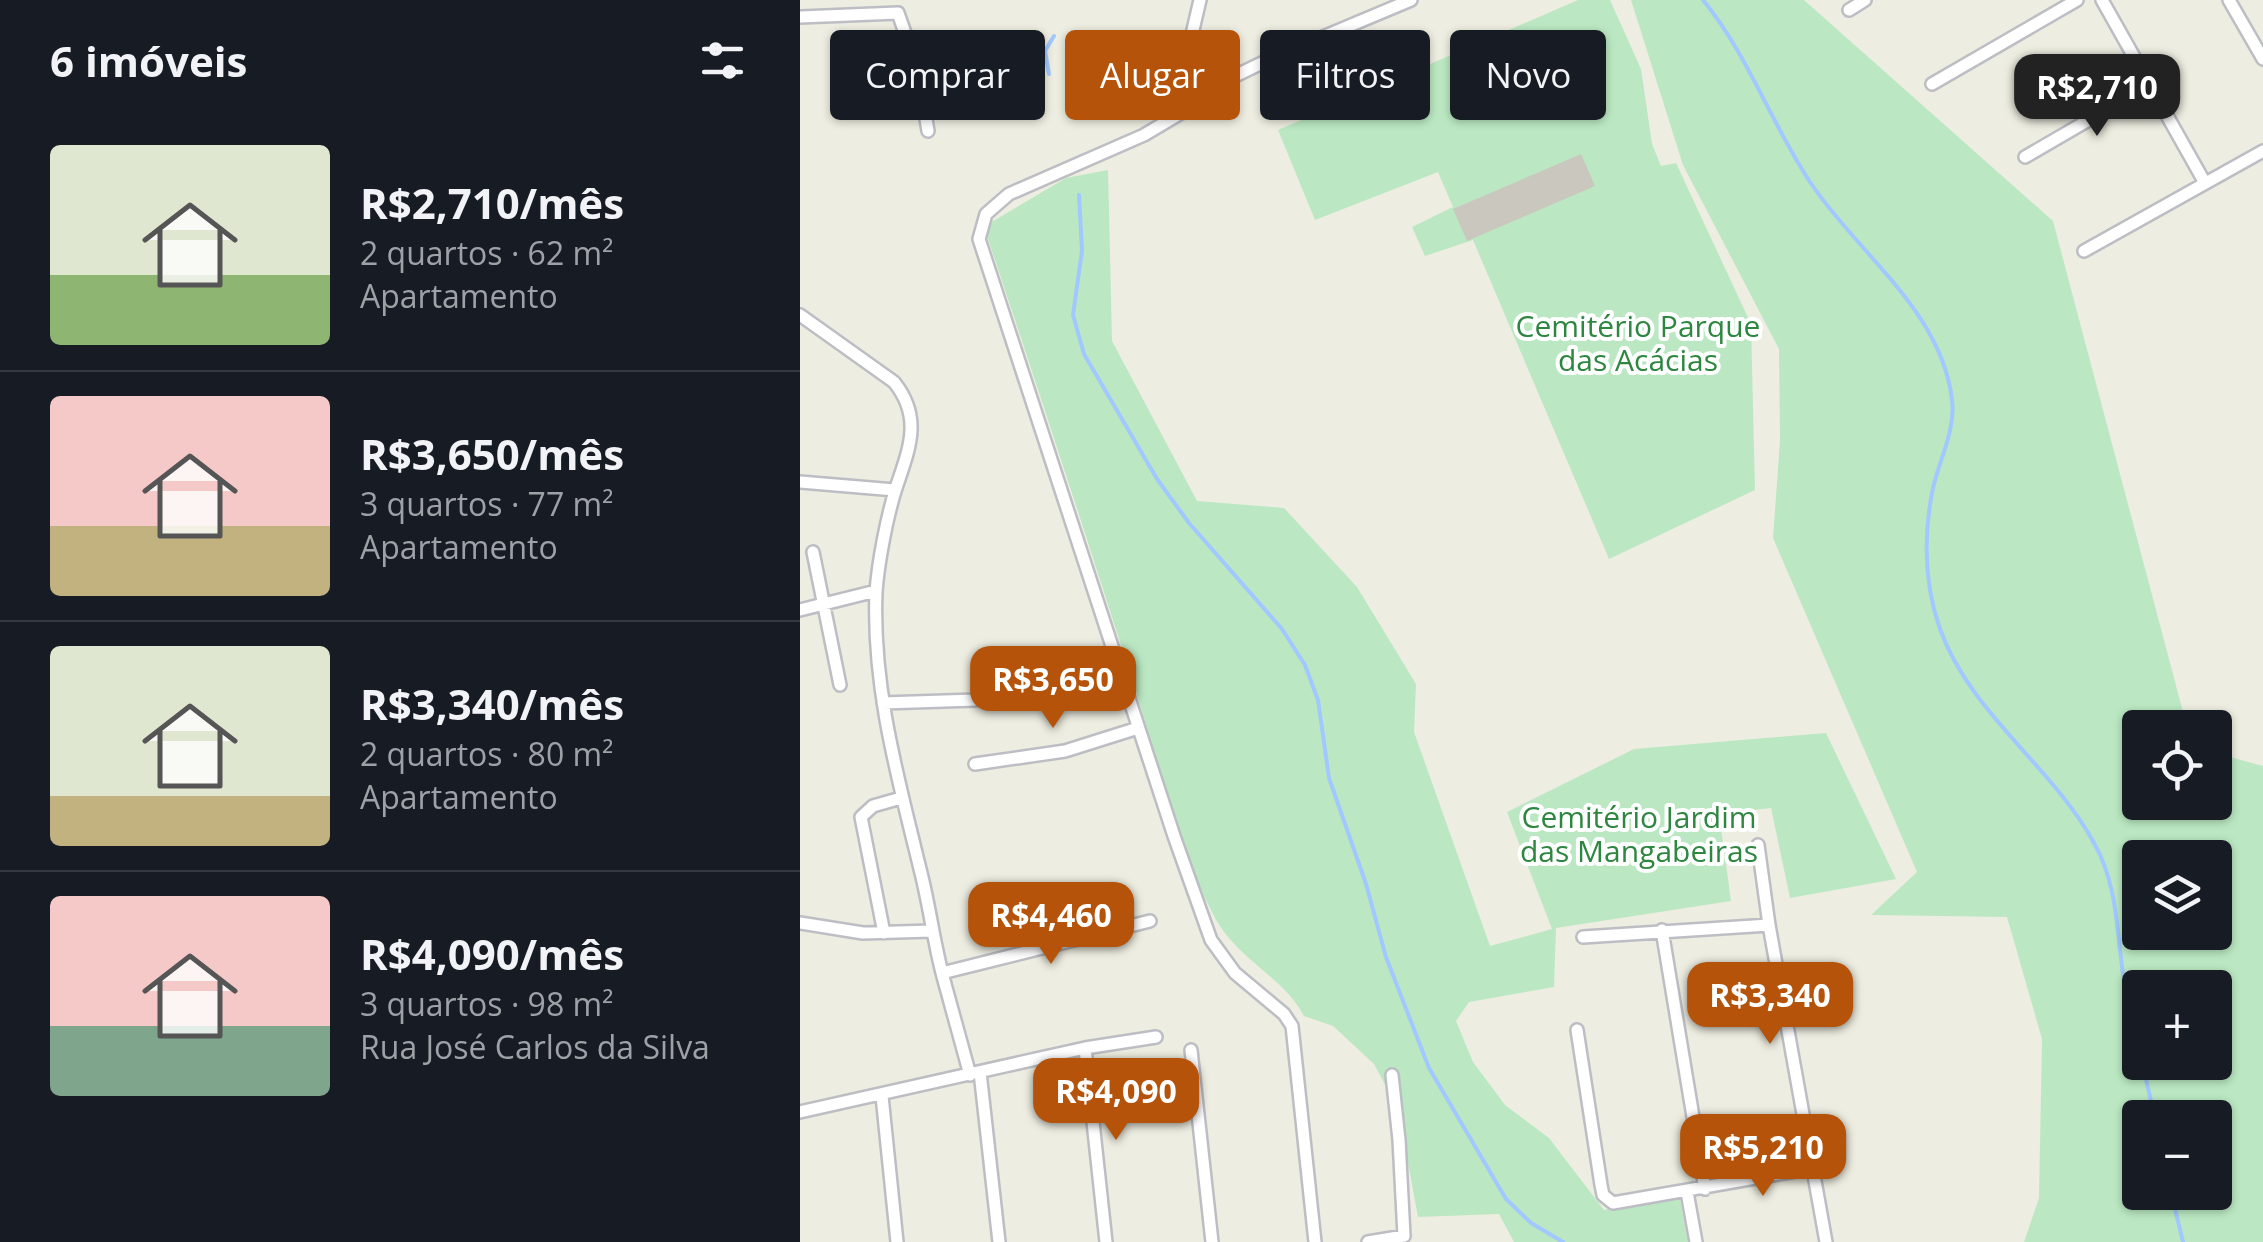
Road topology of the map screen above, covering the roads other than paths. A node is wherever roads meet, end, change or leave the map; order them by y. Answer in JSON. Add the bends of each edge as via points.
{"nodes":[{"id":1,"x":1200,"y":0,"type":"edge"},
{"id":2,"x":1411,"y":0,"type":"edge"},
{"id":3,"x":1865,"y":0,"type":"edge"},
{"id":4,"x":2078,"y":0,"type":"edge"},
{"id":5,"x":2103,"y":0,"type":"edge"},
{"id":6,"x":2229,"y":0,"type":"edge"},
{"id":7,"x":1849,"y":10,"type":"dead end"},
{"id":8,"x":800,"y":17,"type":"edge"},
{"id":9,"x":1193,"y":30,"type":"edge"},
{"id":10,"x":2263,"y":59,"type":"edge"},
{"id":11,"x":1240,"y":74,"type":"edge"},
{"id":12,"x":1932,"y":84,"type":"dead end"},
{"id":13,"x":2150,"y":85,"type":"junction"},
{"id":14,"x":1169,"y":120,"type":"edge"},
{"id":15,"x":928,"y":131,"type":"dead end"},
{"id":16,"x":2263,"y":151,"type":"edge"},
{"id":17,"x":2024,"y":157,"type":"dead end"},
{"id":18,"x":2205,"y":182,"type":"junction"},
{"id":19,"x":2084,"y":251,"type":"dead end"},
{"id":20,"x":800,"y":315,"type":"edge"},
{"id":21,"x":800,"y":482,"type":"edge"},
{"id":22,"x":896,"y":490,"type":"junction"},
{"id":23,"x":813,"y":552,"type":"dead end"},
{"id":24,"x":876,"y":591,"type":"junction"},
{"id":25,"x":822,"y":602,"type":"junction"},
{"id":26,"x":800,"y":610,"type":"edge"},
{"id":27,"x":1119,"y":671,"type":"junction"},
{"id":28,"x":840,"y":685,"type":"dead end"},
{"id":29,"x":883,"y":704,"type":"junction"},
{"id":30,"x":1138,"y":728,"type":"junction"},
{"id":31,"x":976,"y":764,"type":"dead end"},
{"id":32,"x":901,"y":798,"type":"junction"},
{"id":33,"x":1758,"y":845,"type":"dead end"},
{"id":34,"x":1150,"y":922,"type":"dead end"},
{"id":35,"x":800,"y":923,"type":"edge"},
{"id":36,"x":1769,"y":925,"type":"junction"},
{"id":37,"x":1662,"y":930,"type":"junction"},
{"id":38,"x":932,"y":931,"type":"junction"},
{"id":39,"x":884,"y":933,"type":"junction"},
{"id":40,"x":1584,"y":937,"type":"dead end"},
{"id":41,"x":942,"y":973,"type":"junction"},
{"id":42,"x":1577,"y":1030,"type":"dead end"},
{"id":43,"x":1156,"y":1037,"type":"dead end"},
{"id":44,"x":1085,"y":1048,"type":"junction"},
{"id":45,"x":1192,"y":1050,"type":"dead end"},
{"id":46,"x":975,"y":1074,"type":"junction"},
{"id":47,"x":1392,"y":1075,"type":"dead end"},
{"id":48,"x":882,"y":1096,"type":"junction"},
{"id":49,"x":800,"y":1112,"type":"edge"},
{"id":50,"x":1813,"y":1168,"type":"junction"},
{"id":51,"x":1705,"y":1189,"type":"junction"},
{"id":52,"x":1687,"y":1192,"type":"junction"},
{"id":53,"x":896,"y":1242,"type":"edge"},
{"id":54,"x":999,"y":1242,"type":"edge"},
{"id":55,"x":1106,"y":1242,"type":"edge"},
{"id":56,"x":1212,"y":1242,"type":"edge"},
{"id":57,"x":1315,"y":1242,"type":"edge"},
{"id":58,"x":1368,"y":1242,"type":"edge"},
{"id":59,"x":1696,"y":1242,"type":"edge"},
{"id":60,"x":1826,"y":1242,"type":"edge"}],
"edges":[{"from":1,"to":9,"type":"street"},
{"from":2,"to":11,"type":"street"},
{"from":3,"to":7,"type":"street"},
{"from":4,"to":12,"type":"street"},
{"from":5,"to":13,"type":"street"},
{"from":6,"to":10,"type":"street"},
{"from":8,"to":15,"type":"street","via":[[898,13]]},
{"from":13,"to":17,"type":"street"},
{"from":13,"to":18,"type":"street"},
{"from":14,"to":27,"type":"street","via":[[1009,194],[980,226],[982,256]]},
{"from":16,"to":18,"type":"street"},
{"from":18,"to":19,"type":"street"},
{"from":20,"to":22,"type":"street","via":[[902,393],[914,426]]},
{"from":21,"to":22,"type":"street"},
{"from":22,"to":24,"type":"street"},
{"from":23,"to":25,"type":"street"},
{"from":24,"to":25,"type":"street"},
{"from":24,"to":29,"type":"street"},
{"from":25,"to":26,"type":"street"},
{"from":25,"to":28,"type":"street"},
{"from":27,"to":29,"type":"street","via":[[975,700]]},
{"from":27,"to":30,"type":"street"},
{"from":29,"to":32,"type":"street"},
{"from":30,"to":31,"type":"street","via":[[1065,751]]},
{"from":30,"to":57,"type":"street","via":[[1211,940],[1234,974],[1292,1026]]},
{"from":32,"to":38,"type":"street"},
{"from":32,"to":39,"type":"street","via":[[864,812],[861,825]]},
{"from":33,"to":36,"type":"street"},
{"from":34,"to":41,"type":"street"},
{"from":35,"to":39,"type":"street"},
{"from":36,"to":37,"type":"street"},
{"from":36,"to":50,"type":"street"},
{"from":37,"to":40,"type":"street"},
{"from":37,"to":51,"type":"street"},
{"from":38,"to":39,"type":"street"},
{"from":38,"to":41,"type":"street"},
{"from":41,"to":46,"type":"street"},
{"from":42,"to":52,"type":"street","via":[[1607,1200]]},
{"from":43,"to":44,"type":"street"},
{"from":44,"to":46,"type":"street"},
{"from":44,"to":55,"type":"street"},
{"from":45,"to":56,"type":"street"},
{"from":46,"to":48,"type":"street"},
{"from":46,"to":54,"type":"street"},
{"from":47,"to":58,"type":"street","via":[[1404,1236]]},
{"from":48,"to":49,"type":"street"},
{"from":48,"to":53,"type":"street"},
{"from":50,"to":51,"type":"street"},
{"from":50,"to":60,"type":"street"},
{"from":51,"to":52,"type":"street"},
{"from":52,"to":59,"type":"street"}]}
